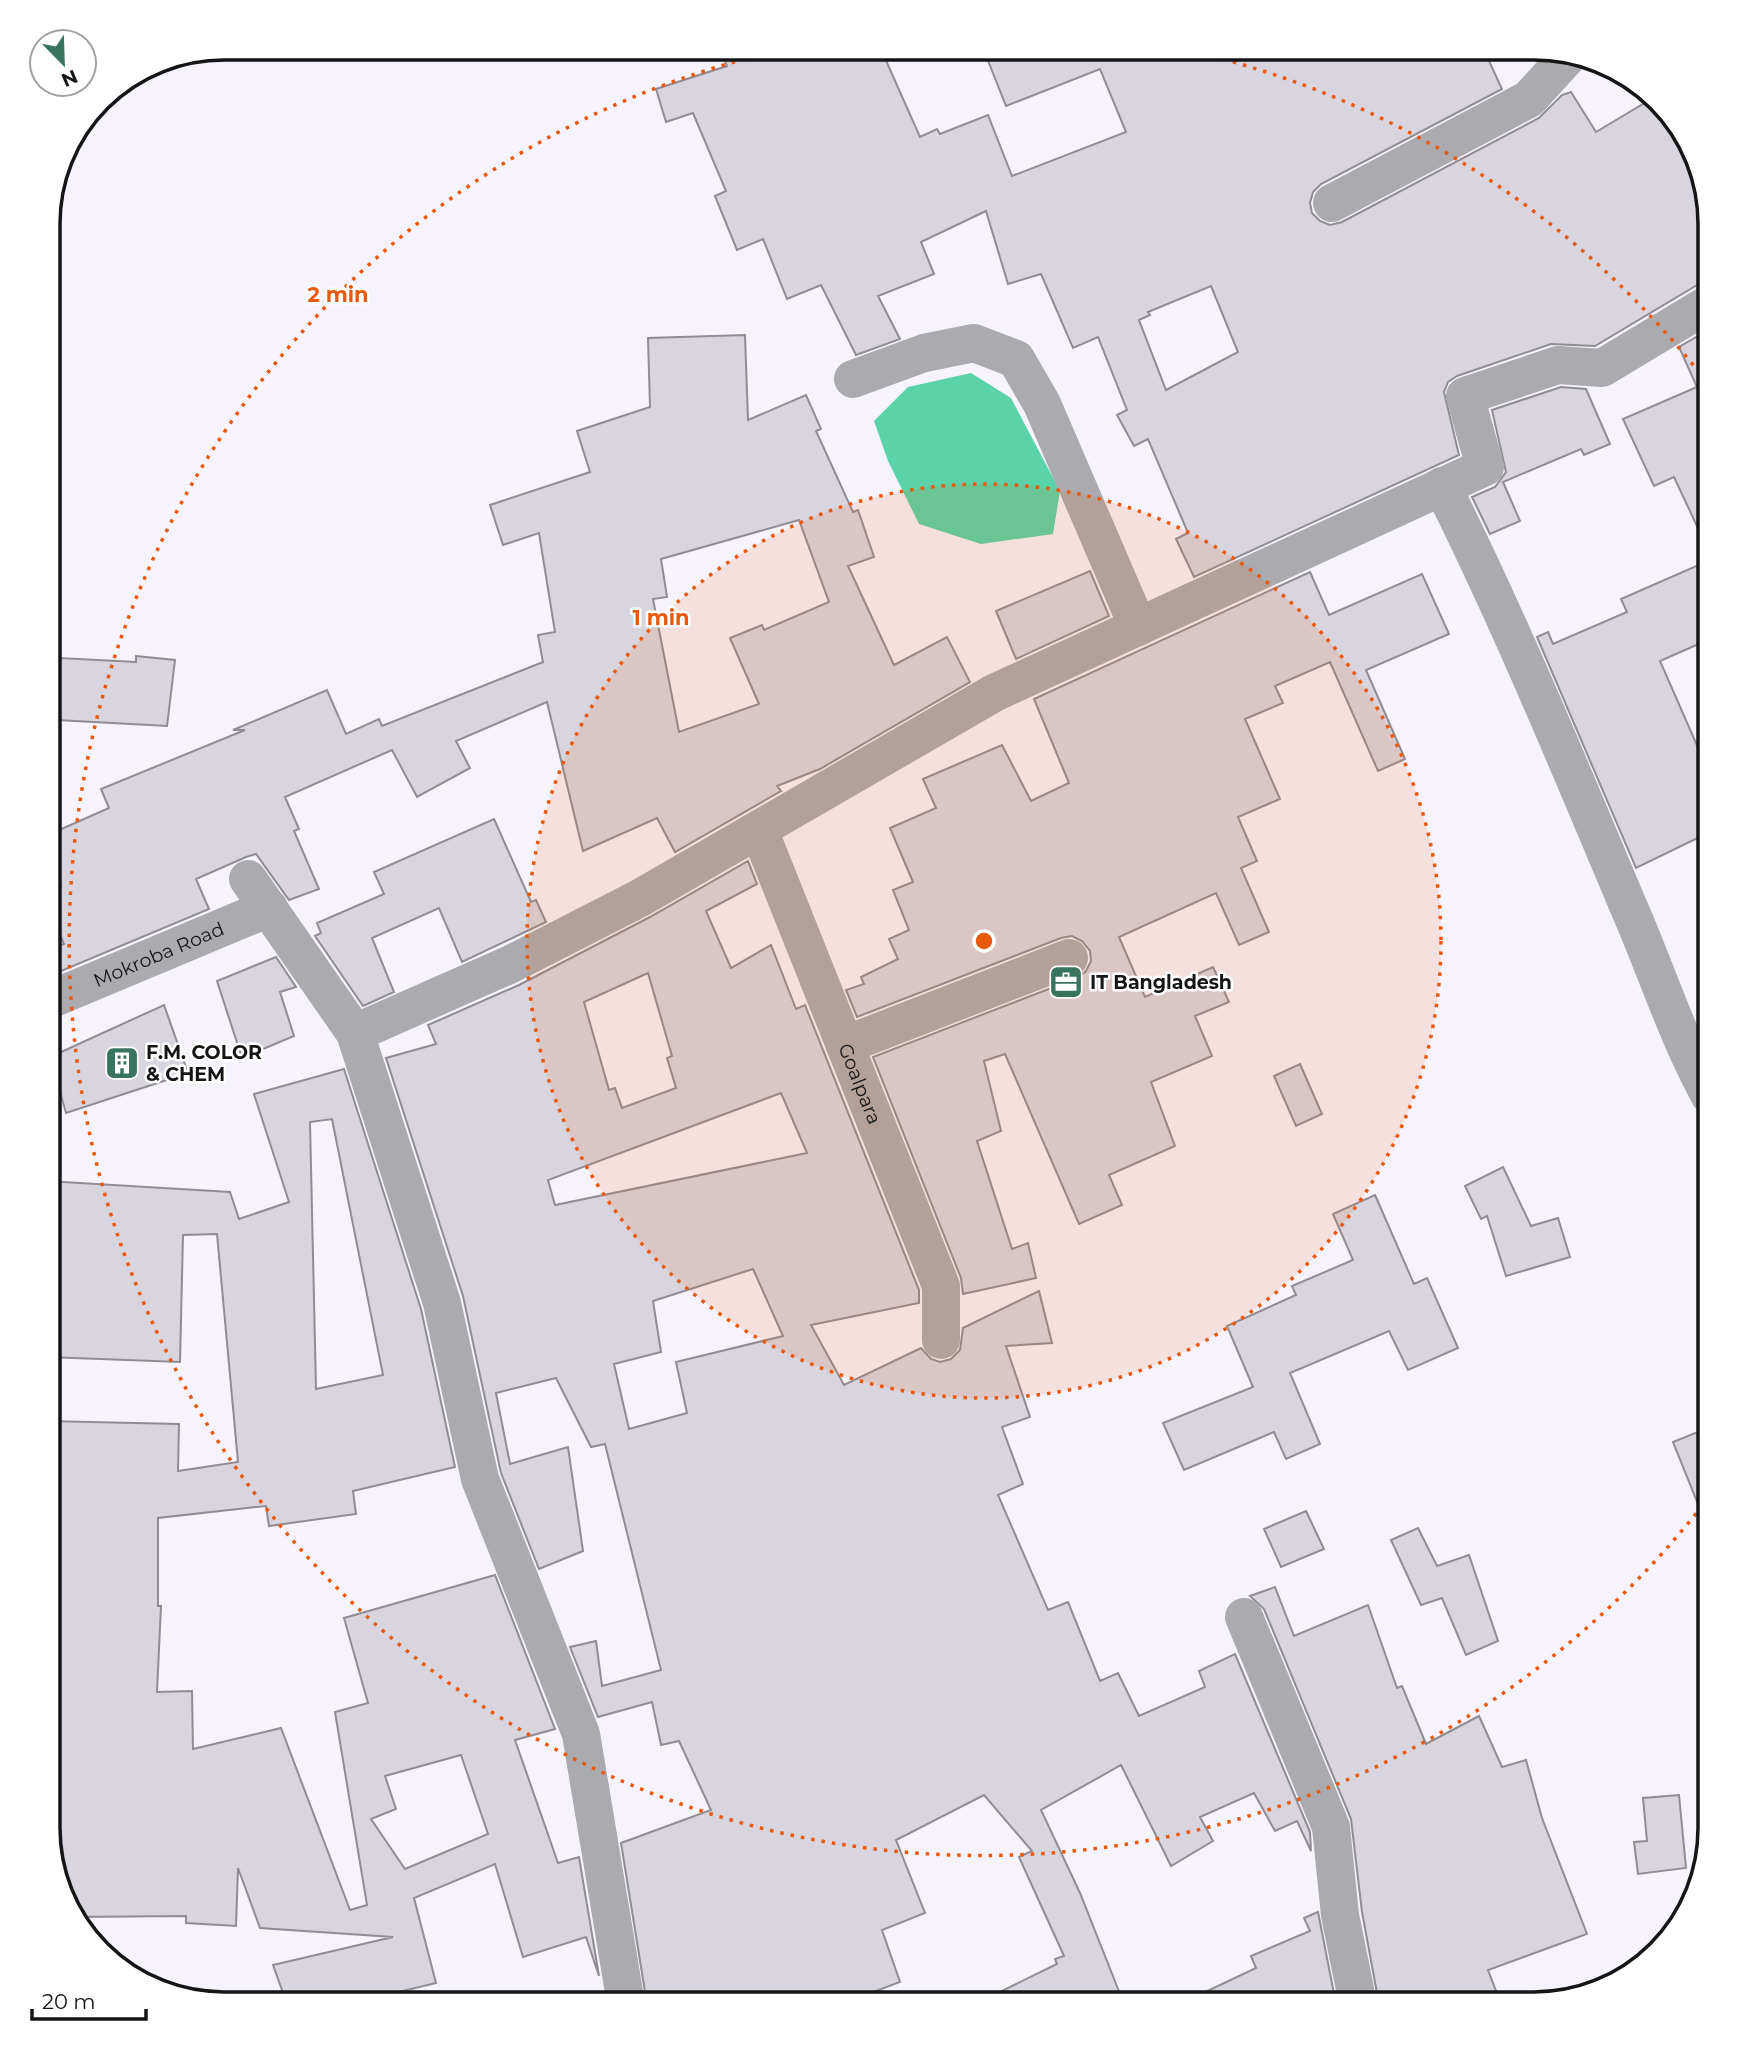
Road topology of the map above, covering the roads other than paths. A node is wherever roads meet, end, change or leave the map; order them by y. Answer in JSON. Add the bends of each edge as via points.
{"nodes":[{"id":1,"x":1562,"y":62,"type":"edge"},
{"id":2,"x":1332,"y":203,"type":"dead end"},
{"id":3,"x":1698,"y":310,"type":"edge"},
{"id":4,"x":853,"y":379,"type":"dead end"},
{"id":5,"x":1441,"y":486,"type":"junction"},
{"id":6,"x":1138,"y":627,"type":"junction"},
{"id":7,"x":759,"y":830,"type":"junction"},
{"id":8,"x":1069,"y":958,"type":"dead end"},
{"id":9,"x":60,"y":994,"type":"edge"},
{"id":10,"x":355,"y":1033,"type":"junction"},
{"id":11,"x":845,"y":1045,"type":"junction"},
{"id":12,"x":1698,"y":1074,"type":"edge"},
{"id":13,"x":941,"y":1340,"type":"dead end"},
{"id":14,"x":1244,"y":1617,"type":"dead end"},
{"id":15,"x":624,"y":1992,"type":"edge"},
{"id":16,"x":1356,"y":1992,"type":"edge"}],
"edges":[{"from":1,"to":2,"type":"street","via":[[1529,99]]},
{"from":3,"to":5,"type":"street","via":[[1602,368],[1558,365],[1465,396],[1485,467]]},
{"from":4,"to":6,"type":"street","via":[[925,352],[974,343],[1016,359],[1042,404]]},
{"from":5,"to":6,"type":"street"},
{"from":5,"to":12,"type":"street","via":[[1516,644]]},
{"from":6,"to":7,"type":"street","via":[[994,693]]},
{"from":7,"to":10,"type":"street","via":[[509,965]]},
{"from":7,"to":11,"type":"street","name":"Goalpara"},
{"from":8,"to":11,"type":"street"},
{"from":9,"to":10,"type":"street","name":"Mokroba Road","via":[[259,894]]},
{"from":10,"to":15,"type":"street","via":[[442,1303],[480,1479],[581,1734]]},
{"from":11,"to":13,"type":"street","name":"Goalpara","via":[[941,1286]]},
{"from":14,"to":16,"type":"street","via":[[1331,1826],[1340,1915]]}]}
